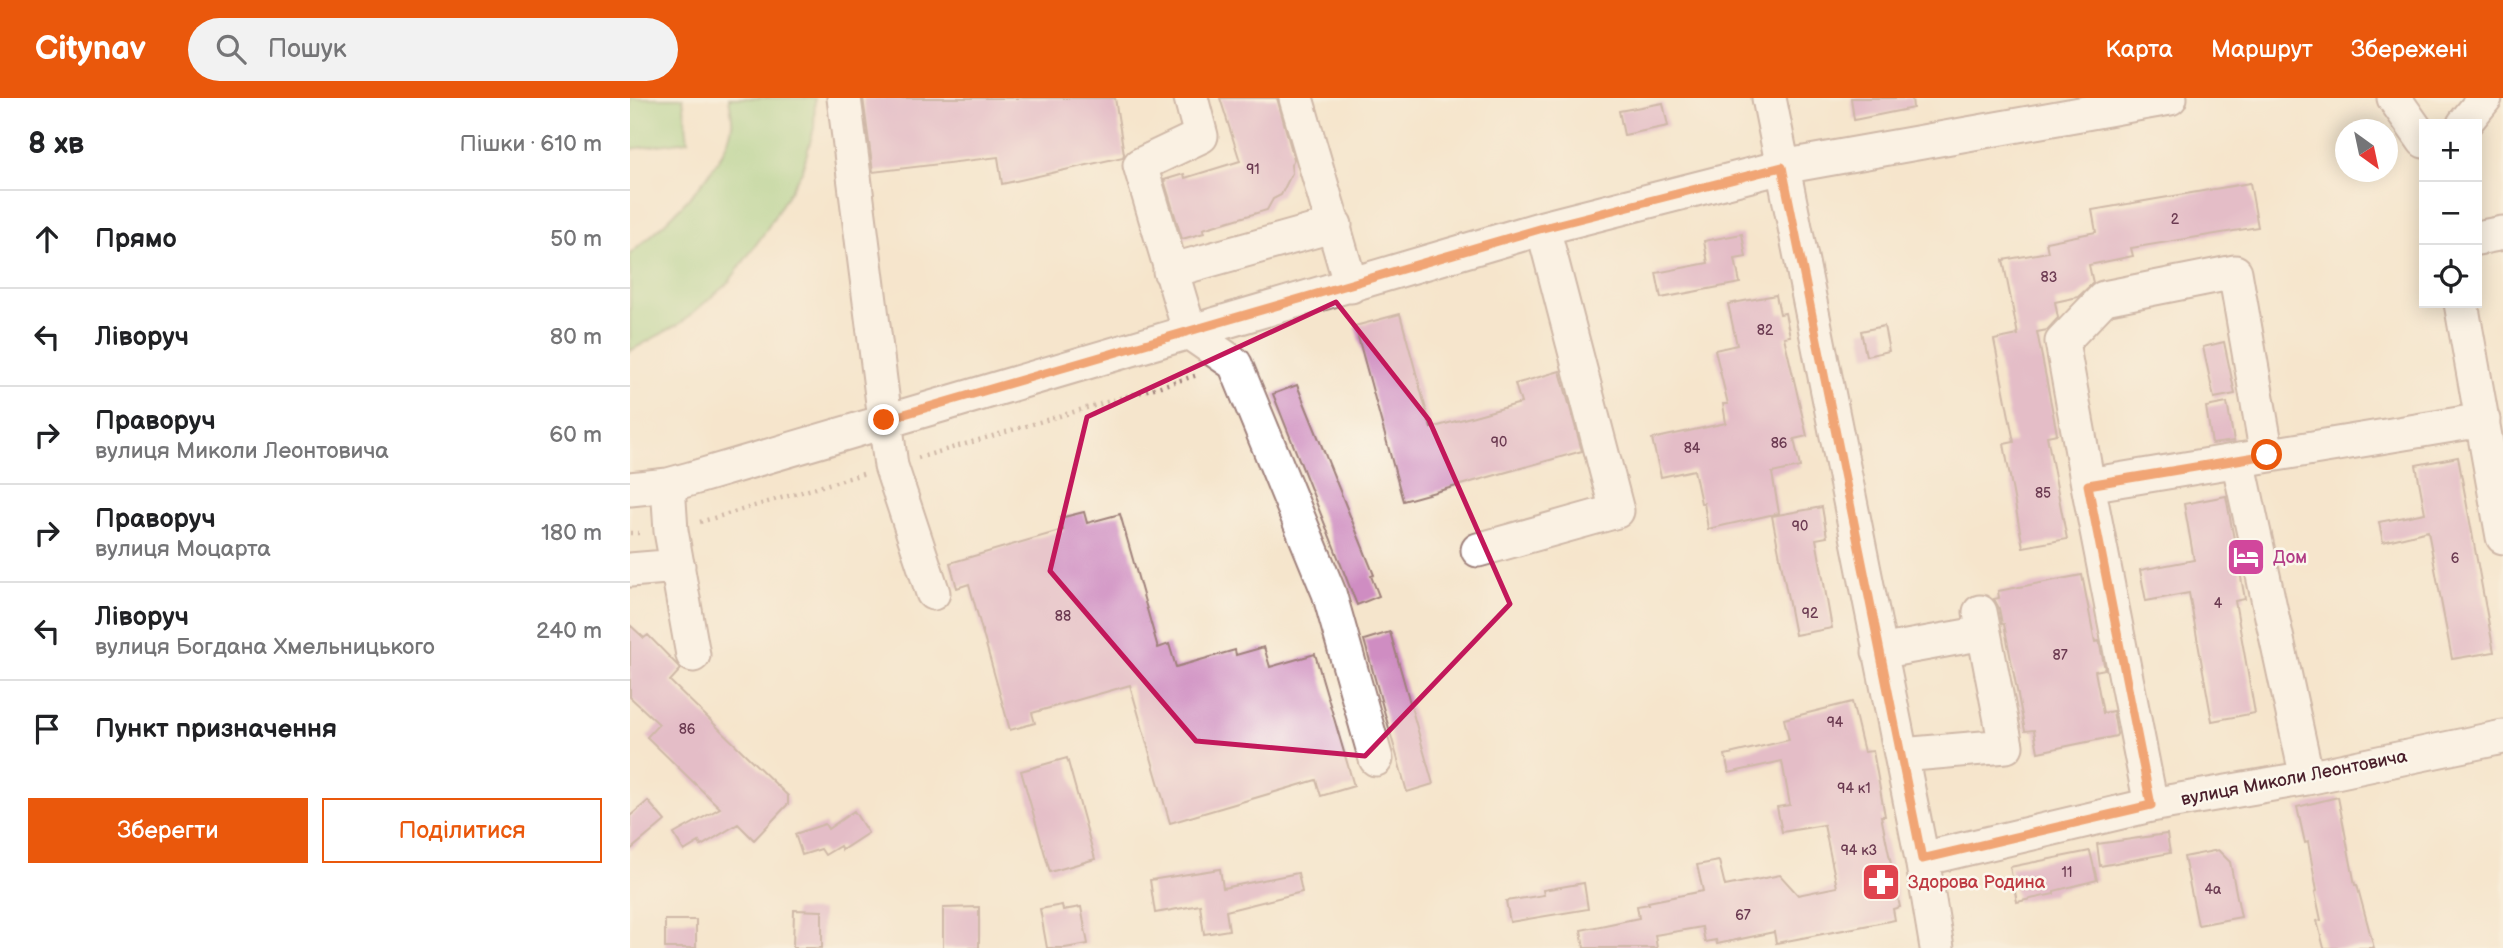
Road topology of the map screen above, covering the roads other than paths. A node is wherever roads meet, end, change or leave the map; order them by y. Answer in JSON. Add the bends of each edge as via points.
{"nodes":[{"id":1,"x":844,"y":98,"type":"edge"},
{"id":2,"x":1191,"y":98,"type":"edge"},
{"id":3,"x":1296,"y":98,"type":"edge"},
{"id":4,"x":1769,"y":98,"type":"edge"},
{"id":5,"x":2169,"y":98,"type":"edge"},
{"id":6,"x":2394,"y":98,"type":"edge"},
{"id":7,"x":2485,"y":98,"type":"edge"},
{"id":8,"x":2468,"y":119,"type":"edge"},
{"id":9,"x":2419,"y":134,"type":"edge"},
{"id":10,"x":1782,"y":167,"type":"junction"},
{"id":11,"x":1335,"y":225,"type":"junction"},
{"id":12,"x":1543,"y":228,"type":"junction"},
{"id":13,"x":2503,"y":233,"type":"edge"},
{"id":14,"x":2482,"y":237,"type":"edge"},
{"id":15,"x":1170,"y":271,"type":"junction"},
{"id":16,"x":1351,"y":286,"type":"junction"},
{"id":17,"x":2462,"y":308,"type":"edge"},
{"id":18,"x":1190,"y":333,"type":"junction"},
{"id":19,"x":884,"y":420,"type":"junction"},
{"id":20,"x":2483,"y":420,"type":"junction"},
{"id":21,"x":2253,"y":458,"type":"junction"},
{"id":22,"x":2088,"y":485,"type":"junction"},
{"id":23,"x":641,"y":487,"type":"edge"},
{"id":24,"x":2503,"y":537,"type":"edge"},
{"id":25,"x":1478,"y":550,"type":"dead end"},
{"id":26,"x":678,"y":566,"type":"junction"},
{"id":27,"x":630,"y":570,"type":"edge"},
{"id":28,"x":933,"y":593,"type":"dead end"},
{"id":29,"x":1880,"y":652,"type":"junction"},
{"id":30,"x":693,"y":655,"type":"dead end"},
{"id":31,"x":2503,"y":737,"type":"edge"},
{"id":32,"x":1901,"y":755,"type":"junction"},
{"id":33,"x":1376,"y":759,"type":"dead end"},
{"id":34,"x":2307,"y":779,"type":"junction"},
{"id":35,"x":2151,"y":805,"type":"junction"},
{"id":36,"x":1922,"y":859,"type":"junction"},
{"id":37,"x":1932,"y":947,"type":"edge"}],
"edges":[{"from":1,"to":19,"type":"street"},
{"from":2,"to":15,"type":"street","via":[[1201,136],[1140,165]]},
{"from":3,"to":11,"type":"street"},
{"from":4,"to":10,"type":"street"},
{"from":5,"to":10,"type":"street"},
{"from":6,"to":9,"type":"street"},
{"from":7,"to":8,"type":"street"},
{"from":10,"to":12,"type":"street"},
{"from":10,"to":29,"type":"street"},
{"from":11,"to":15,"type":"street"},
{"from":11,"to":16,"type":"street"},
{"from":12,"to":16,"type":"street"},
{"from":12,"to":25,"type":"street","via":[[1617,511]]},
{"from":13,"to":14,"type":"street"},
{"from":15,"to":18,"type":"street"},
{"from":16,"to":18,"type":"street"},
{"from":17,"to":20,"type":"street"},
{"from":18,"to":19,"type":"street"},
{"from":18,"to":33,"type":"street","via":[[1235,364],[1329,593]]},
{"from":19,"to":23,"type":"street"},
{"from":19,"to":28,"type":"street","via":[[891,466]]},
{"from":20,"to":21,"type":"street"},
{"from":20,"to":24,"type":"street"},
{"from":21,"to":22,"type":"street"},
{"from":21,"to":22,"type":"street","via":[[2235,272],[2104,298],[2062,342]]},
{"from":21,"to":34,"type":"street"},
{"from":22,"to":35,"type":"street"},
{"from":23,"to":26,"type":"street","via":[[671,531]]},
{"from":26,"to":27,"type":"street"},
{"from":26,"to":30,"type":"street"},
{"from":29,"to":32,"type":"street"},
{"from":29,"to":32,"type":"street","via":[[1982,623],[2006,746]]},
{"from":31,"to":34,"type":"street","name":"вулиця Миколи Леонтовича"},
{"from":32,"to":36,"type":"street"},
{"from":34,"to":35,"type":"street","name":"вулиця Миколи Леонтовича"},
{"from":35,"to":36,"type":"street","name":"вулиця Миколи Леонтовича"},
{"from":36,"to":37,"type":"street"}]}
